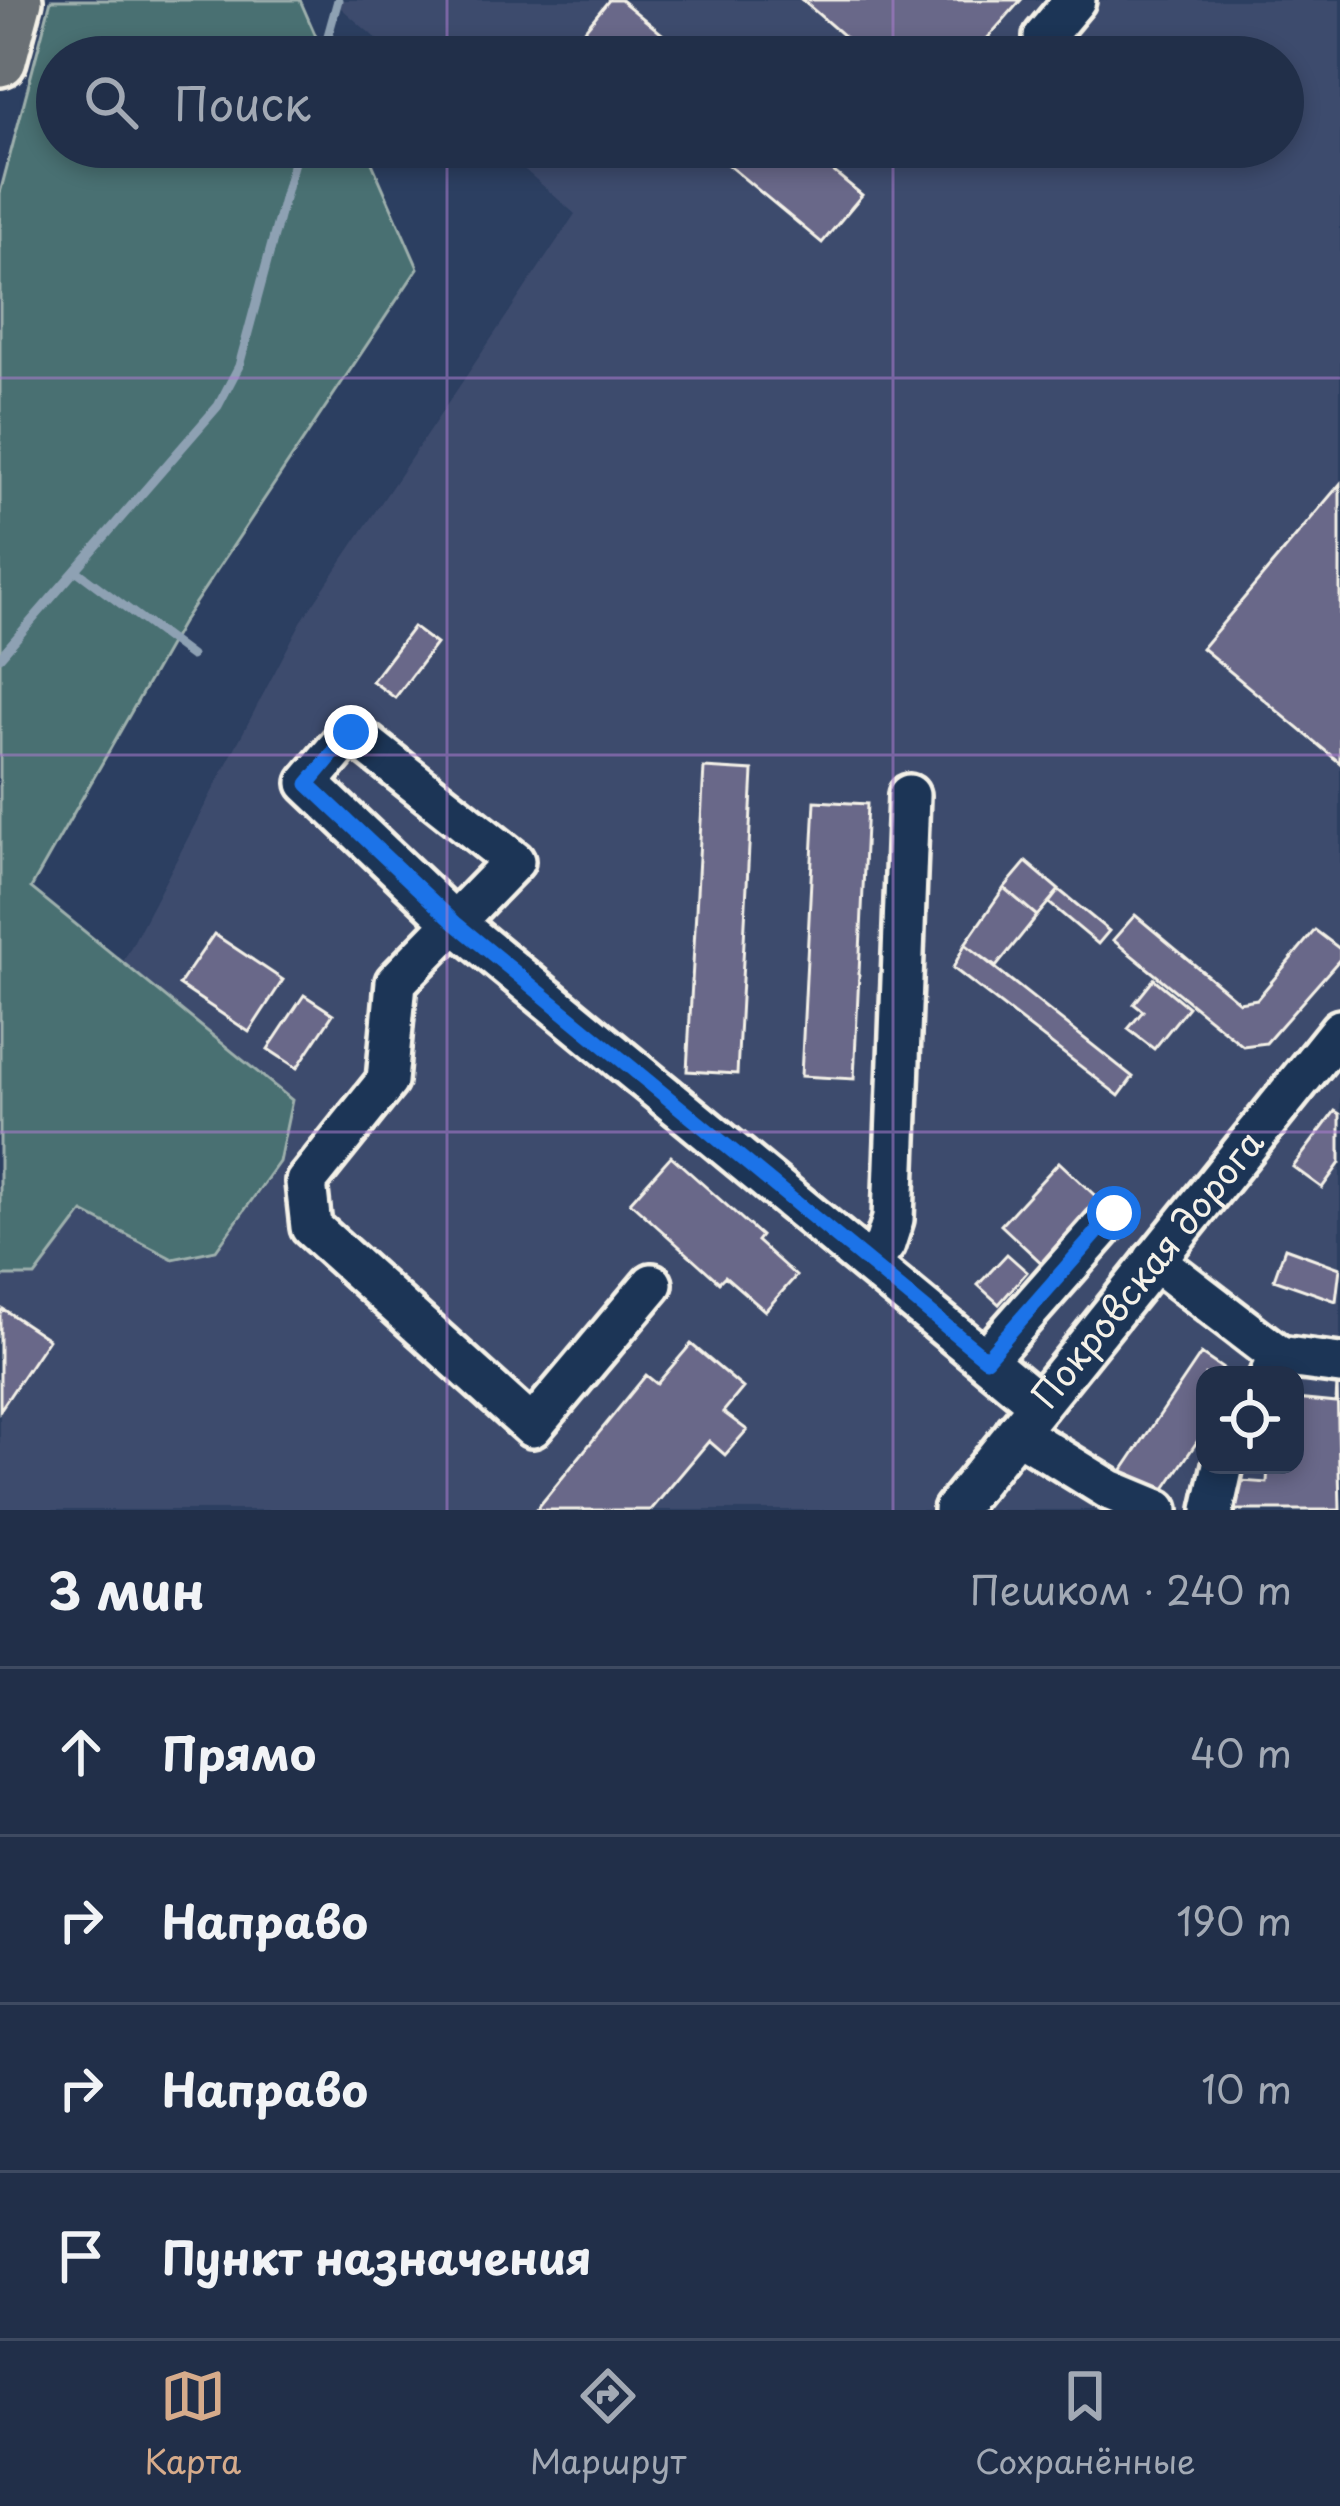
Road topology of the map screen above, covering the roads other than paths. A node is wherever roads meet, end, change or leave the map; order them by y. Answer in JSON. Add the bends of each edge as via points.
{"nodes":[{"id":1,"x":16,"y":0,"type":"edge"},
{"id":2,"x":1075,"y":0,"type":"edge"},
{"id":3,"x":1045,"y":36,"type":"edge"},
{"id":4,"x":0,"y":60,"type":"edge"},
{"id":5,"x":909,"y":795,"type":"dead end"},
{"id":6,"x":455,"y":923,"type":"junction"},
{"id":7,"x":1340,"y":1030,"type":"edge"},
{"id":8,"x":1114,"y":1213,"type":"dead end"},
{"id":9,"x":1154,"y":1260,"type":"junction"},
{"id":10,"x":870,"y":1263,"type":"junction"},
{"id":11,"x":652,"y":1284,"type":"dead end"},
{"id":12,"x":986,"y":1359,"type":"junction"},
{"id":13,"x":1340,"y":1364,"type":"edge"},
{"id":14,"x":1275,"y":1366,"type":"edge"},
{"id":15,"x":1028,"y":1418,"type":"junction"},
{"id":16,"x":1221,"y":1474,"type":"edge"},
{"id":17,"x":954,"y":1510,"type":"edge"},
{"id":18,"x":1158,"y":1510,"type":"edge"},
{"id":19,"x":1214,"y":1510,"type":"edge"}],
"edges":[{"from":1,"to":4,"type":"main road"},
{"from":2,"to":3,"type":"street"},
{"from":5,"to":10,"type":"street","via":[[893,1219]]},
{"from":6,"to":6,"type":"street","via":[[514,861],[351,732],[308,784]]},
{"from":6,"to":10,"type":"street"},
{"from":6,"to":11,"type":"street","via":[[396,982],[387,1081],[306,1182],[311,1227],[532,1426]]},
{"from":7,"to":9,"type":"street","name":"Покровская дорога"},
{"from":8,"to":12,"type":"street"},
{"from":9,"to":14,"type":"street"},
{"from":9,"to":15,"type":"street","name":"Покровская дорога"},
{"from":10,"to":12,"type":"street"},
{"from":12,"to":15,"type":"street"},
{"from":13,"to":14,"type":"street"},
{"from":15,"to":17,"type":"street","name":"Покровская дорога"},
{"from":15,"to":18,"type":"street","via":[[1110,1490]]},
{"from":16,"to":19,"type":"street"}]}
